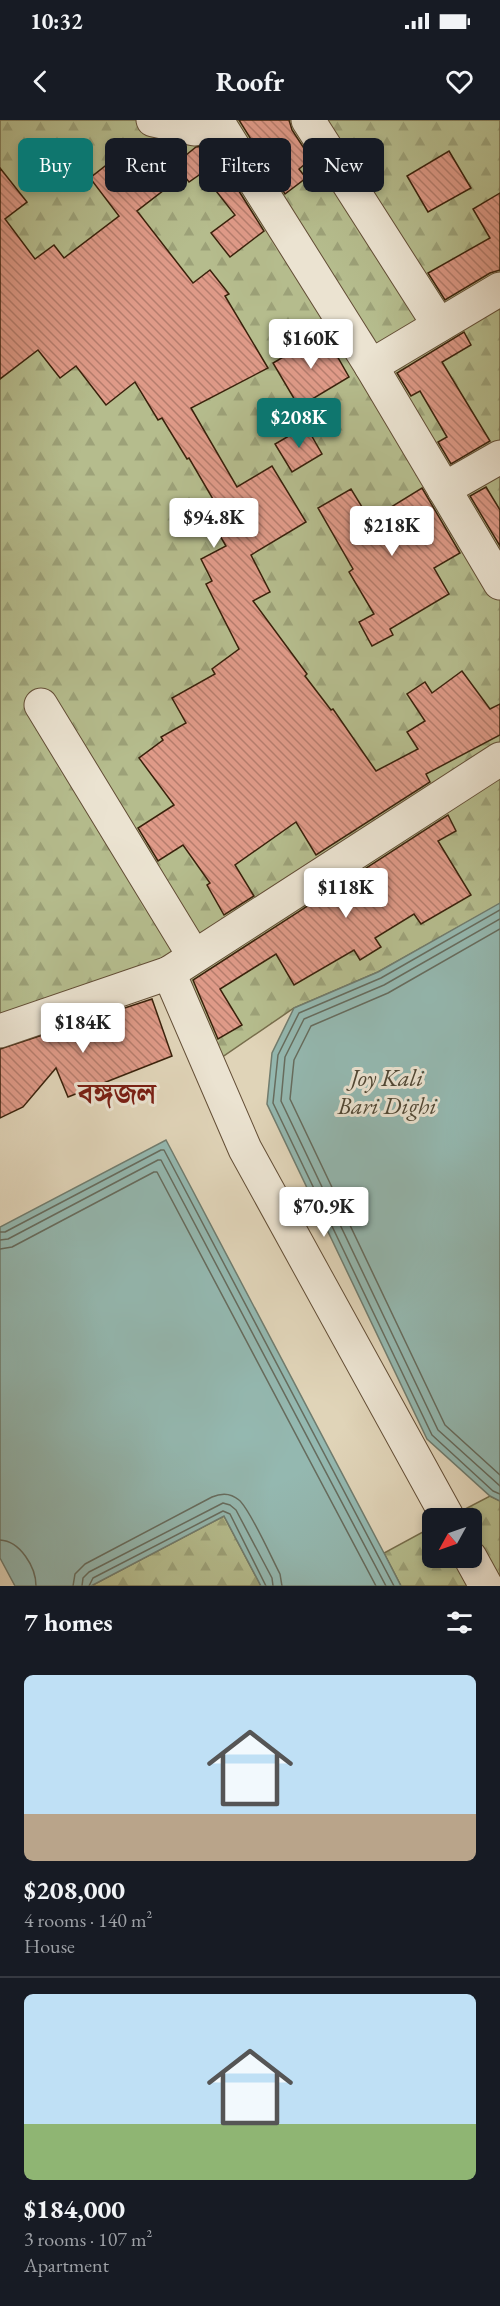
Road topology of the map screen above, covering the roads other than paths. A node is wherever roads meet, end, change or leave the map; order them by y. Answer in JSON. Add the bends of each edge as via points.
{"nodes":[{"id":1,"x":153,"y":120,"type":"edge"},
{"id":2,"x":308,"y":120,"type":"edge"},
{"id":3,"x":500,"y":289,"type":"edge"},
{"id":4,"x":439,"y":325,"type":"junction"},
{"id":5,"x":370,"y":366,"type":"junction"},
{"id":6,"x":500,"y":457,"type":"edge"},
{"id":7,"x":444,"y":489,"type":"junction"},
{"id":8,"x":500,"y":584,"type":"edge"},
{"id":9,"x":41,"y":705,"type":"dead end"},
{"id":10,"x":500,"y":759,"type":"edge"},
{"id":11,"x":181,"y":965,"type":"junction"},
{"id":12,"x":0,"y":1031,"type":"edge"},
{"id":13,"x":442,"y":1508,"type":"edge"},
{"id":14,"x":476,"y":1568,"type":"edge"},
{"id":15,"x":486,"y":1586,"type":"edge"}],
"edges":[{"from":1,"to":5,"type":"street","via":[[194,129],[219,124]]},
{"from":2,"to":4,"type":"street"},
{"from":3,"to":4,"type":"street"},
{"from":4,"to":5,"type":"street"},
{"from":5,"to":7,"type":"street"},
{"from":6,"to":7,"type":"street"},
{"from":7,"to":8,"type":"street"},
{"from":9,"to":11,"type":"street"},
{"from":10,"to":11,"type":"street"},
{"from":11,"to":12,"type":"street"},
{"from":11,"to":13,"type":"street","via":[[245,1149]]},
{"from":14,"to":15,"type":"street"}]}
